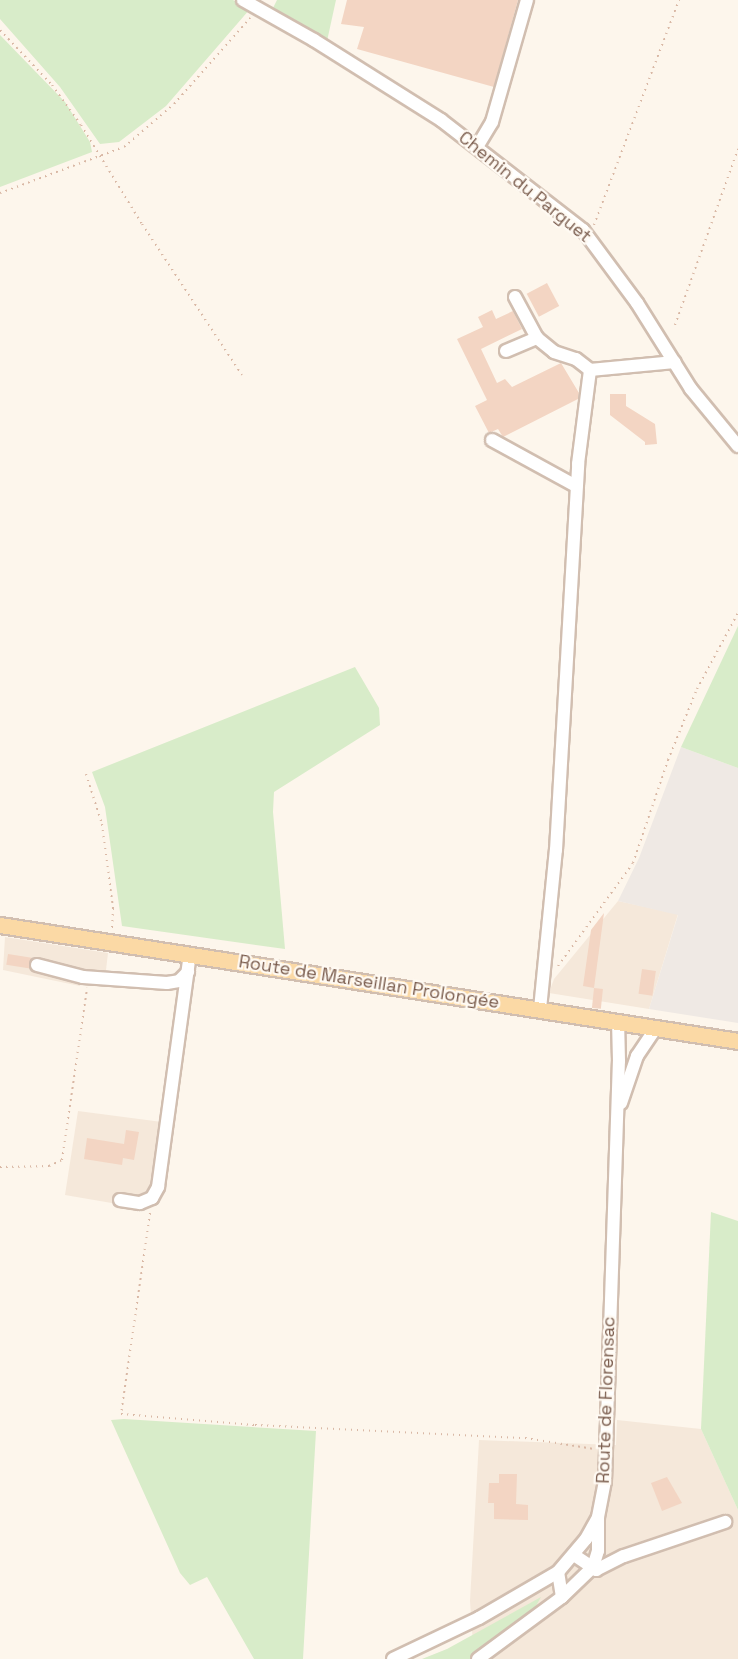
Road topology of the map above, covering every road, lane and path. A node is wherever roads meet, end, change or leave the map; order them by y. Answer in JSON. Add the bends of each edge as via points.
{"nodes":[{"id":1,"x":243,"y":0,"type":"edge"},
{"id":2,"x":527,"y":0,"type":"edge"},
{"id":3,"x":678,"y":0,"type":"edge"},
{"id":4,"x":261,"y":10,"type":"junction"},
{"id":5,"x":0,"y":30,"type":"edge"},
{"id":6,"x":477,"y":147,"type":"junction"},
{"id":7,"x":738,"y":149,"type":"edge"},
{"id":8,"x":101,"y":156,"type":"junction"},
{"id":9,"x":0,"y":193,"type":"edge"},
{"id":10,"x":589,"y":237,"type":"junction"},
{"id":11,"x":515,"y":297,"type":"dead end"},
{"id":12,"x":675,"y":325,"type":"dead end"},
{"id":13,"x":537,"y":338,"type":"junction"},
{"id":14,"x":506,"y":351,"type":"dead end"},
{"id":15,"x":675,"y":362,"type":"junction"},
{"id":16,"x":590,"y":370,"type":"junction"},
{"id":17,"x":242,"y":375,"type":"dead end"},
{"id":18,"x":492,"y":440,"type":"dead end"},
{"id":19,"x":738,"y":446,"type":"edge"},
{"id":20,"x":576,"y":486,"type":"junction"},
{"id":21,"x":738,"y":614,"type":"edge"},
{"id":22,"x":86,"y":774,"type":"dead end"},
{"id":23,"x":0,"y":925,"type":"edge"},
{"id":24,"x":112,"y":942,"type":"junction"},
{"id":25,"x":190,"y":954,"type":"junction"},
{"id":26,"x":36,"y":965,"type":"dead end"},
{"id":27,"x":556,"y":968,"type":"dead end"},
{"id":28,"x":188,"y":972,"type":"junction"},
{"id":29,"x":95,"y":977,"type":"junction"},
{"id":30,"x":540,"y":1009,"type":"junction"},
{"id":31,"x":618,"y":1021,"type":"junction"},
{"id":32,"x":655,"y":1029,"type":"junction"},
{"id":33,"x":738,"y":1041,"type":"edge"},
{"id":34,"x":615,"y":1137,"type":"junction"},
{"id":35,"x":0,"y":1167,"type":"edge"},
{"id":36,"x":152,"y":1198,"type":"junction"},
{"id":37,"x":120,"y":1200,"type":"dead end"},
{"id":38,"x":606,"y":1450,"type":"junction"},
{"id":39,"x":598,"y":1517,"type":"junction"},
{"id":40,"x":725,"y":1522,"type":"dead end"},
{"id":41,"x":574,"y":1555,"type":"junction"},
{"id":42,"x":593,"y":1568,"type":"junction"},
{"id":43,"x":558,"y":1572,"type":"junction"},
{"id":44,"x":562,"y":1597,"type":"junction"},
{"id":45,"x":393,"y":1659,"type":"edge"},
{"id":46,"x":478,"y":1659,"type":"edge"}],
"edges":[{"from":1,"to":4,"type":"street","name":"Chemin du Parguet"},
{"from":2,"to":6,"type":"street","via":[[492,122]]},
{"from":3,"to":10,"type":"path"},
{"from":4,"to":6,"type":"street","name":"Chemin du Parguet","via":[[404,95]]},
{"from":4,"to":8,"type":"path","via":[[238,30],[159,119],[124,147]]},
{"from":5,"to":8,"type":"path","via":[[52,85]]},
{"from":6,"to":10,"type":"street","name":"Chemin du Parguet"},
{"from":7,"to":12,"type":"path"},
{"from":8,"to":9,"type":"path"},
{"from":8,"to":17,"type":"path"},
{"from":10,"to":15,"type":"street","name":"Chemin du Parguet"},
{"from":11,"to":13,"type":"street"},
{"from":13,"to":14,"type":"street"},
{"from":13,"to":16,"type":"street","via":[[554,352],[576,359]]},
{"from":15,"to":16,"type":"street"},
{"from":15,"to":19,"type":"street","name":"Chemin du Parguet"},
{"from":16,"to":20,"type":"street"},
{"from":18,"to":20,"type":"street"},
{"from":20,"to":30,"type":"street","via":[[556,850]]},
{"from":21,"to":27,"type":"path","via":[[697,689],[633,863]]},
{"from":22,"to":24,"type":"path","via":[[102,824],[113,908]]},
{"from":23,"to":24,"type":"main road","name":"Route de Marseillan Prolongée"},
{"from":24,"to":25,"type":"main road","name":"Route de Marseillan Prolongée"},
{"from":25,"to":28,"type":"street"},
{"from":25,"to":30,"type":"main road","name":"Route de Marseillan Prolongée"},
{"from":26,"to":29,"type":"street"},
{"from":28,"to":29,"type":"street","via":[[179,981],[167,983]]},
{"from":28,"to":36,"type":"street","via":[[158,1187]]},
{"from":29,"to":35,"type":"path","via":[[89,980],[85,995],[62,1160],[48,1166]]},
{"from":30,"to":31,"type":"main road","name":"Route de Marseillan Prolongée"},
{"from":31,"to":32,"type":"main road","name":"Route de Marseillan Prolongée"},
{"from":31,"to":34,"type":"street","name":"Route de Florensac"},
{"from":32,"to":33,"type":"main road","name":"Route de Marseillan Prolongée"},
{"from":32,"to":34,"type":"street","name":"Route de Florensac","via":[[637,1056]]},
{"from":34,"to":38,"type":"street","name":"Route de Florensac"},
{"from":36,"to":37,"type":"street","via":[[140,1203]]},
{"from":36,"to":38,"type":"path","via":[[121,1414],[255,1425],[525,1438]]},
{"from":38,"to":39,"type":"street","name":"Route de Florensac"},
{"from":39,"to":41,"type":"street","name":"Route de Florensac"},
{"from":39,"to":42,"type":"street","via":[[598,1551]]},
{"from":40,"to":42,"type":"street"},
{"from":41,"to":42,"type":"street"},
{"from":41,"to":43,"type":"street","name":"Route de Florensac"},
{"from":42,"to":44,"type":"street"},
{"from":43,"to":44,"type":"street"},
{"from":43,"to":45,"type":"street","name":"Route de Florensac"},
{"from":44,"to":46,"type":"street"}]}
